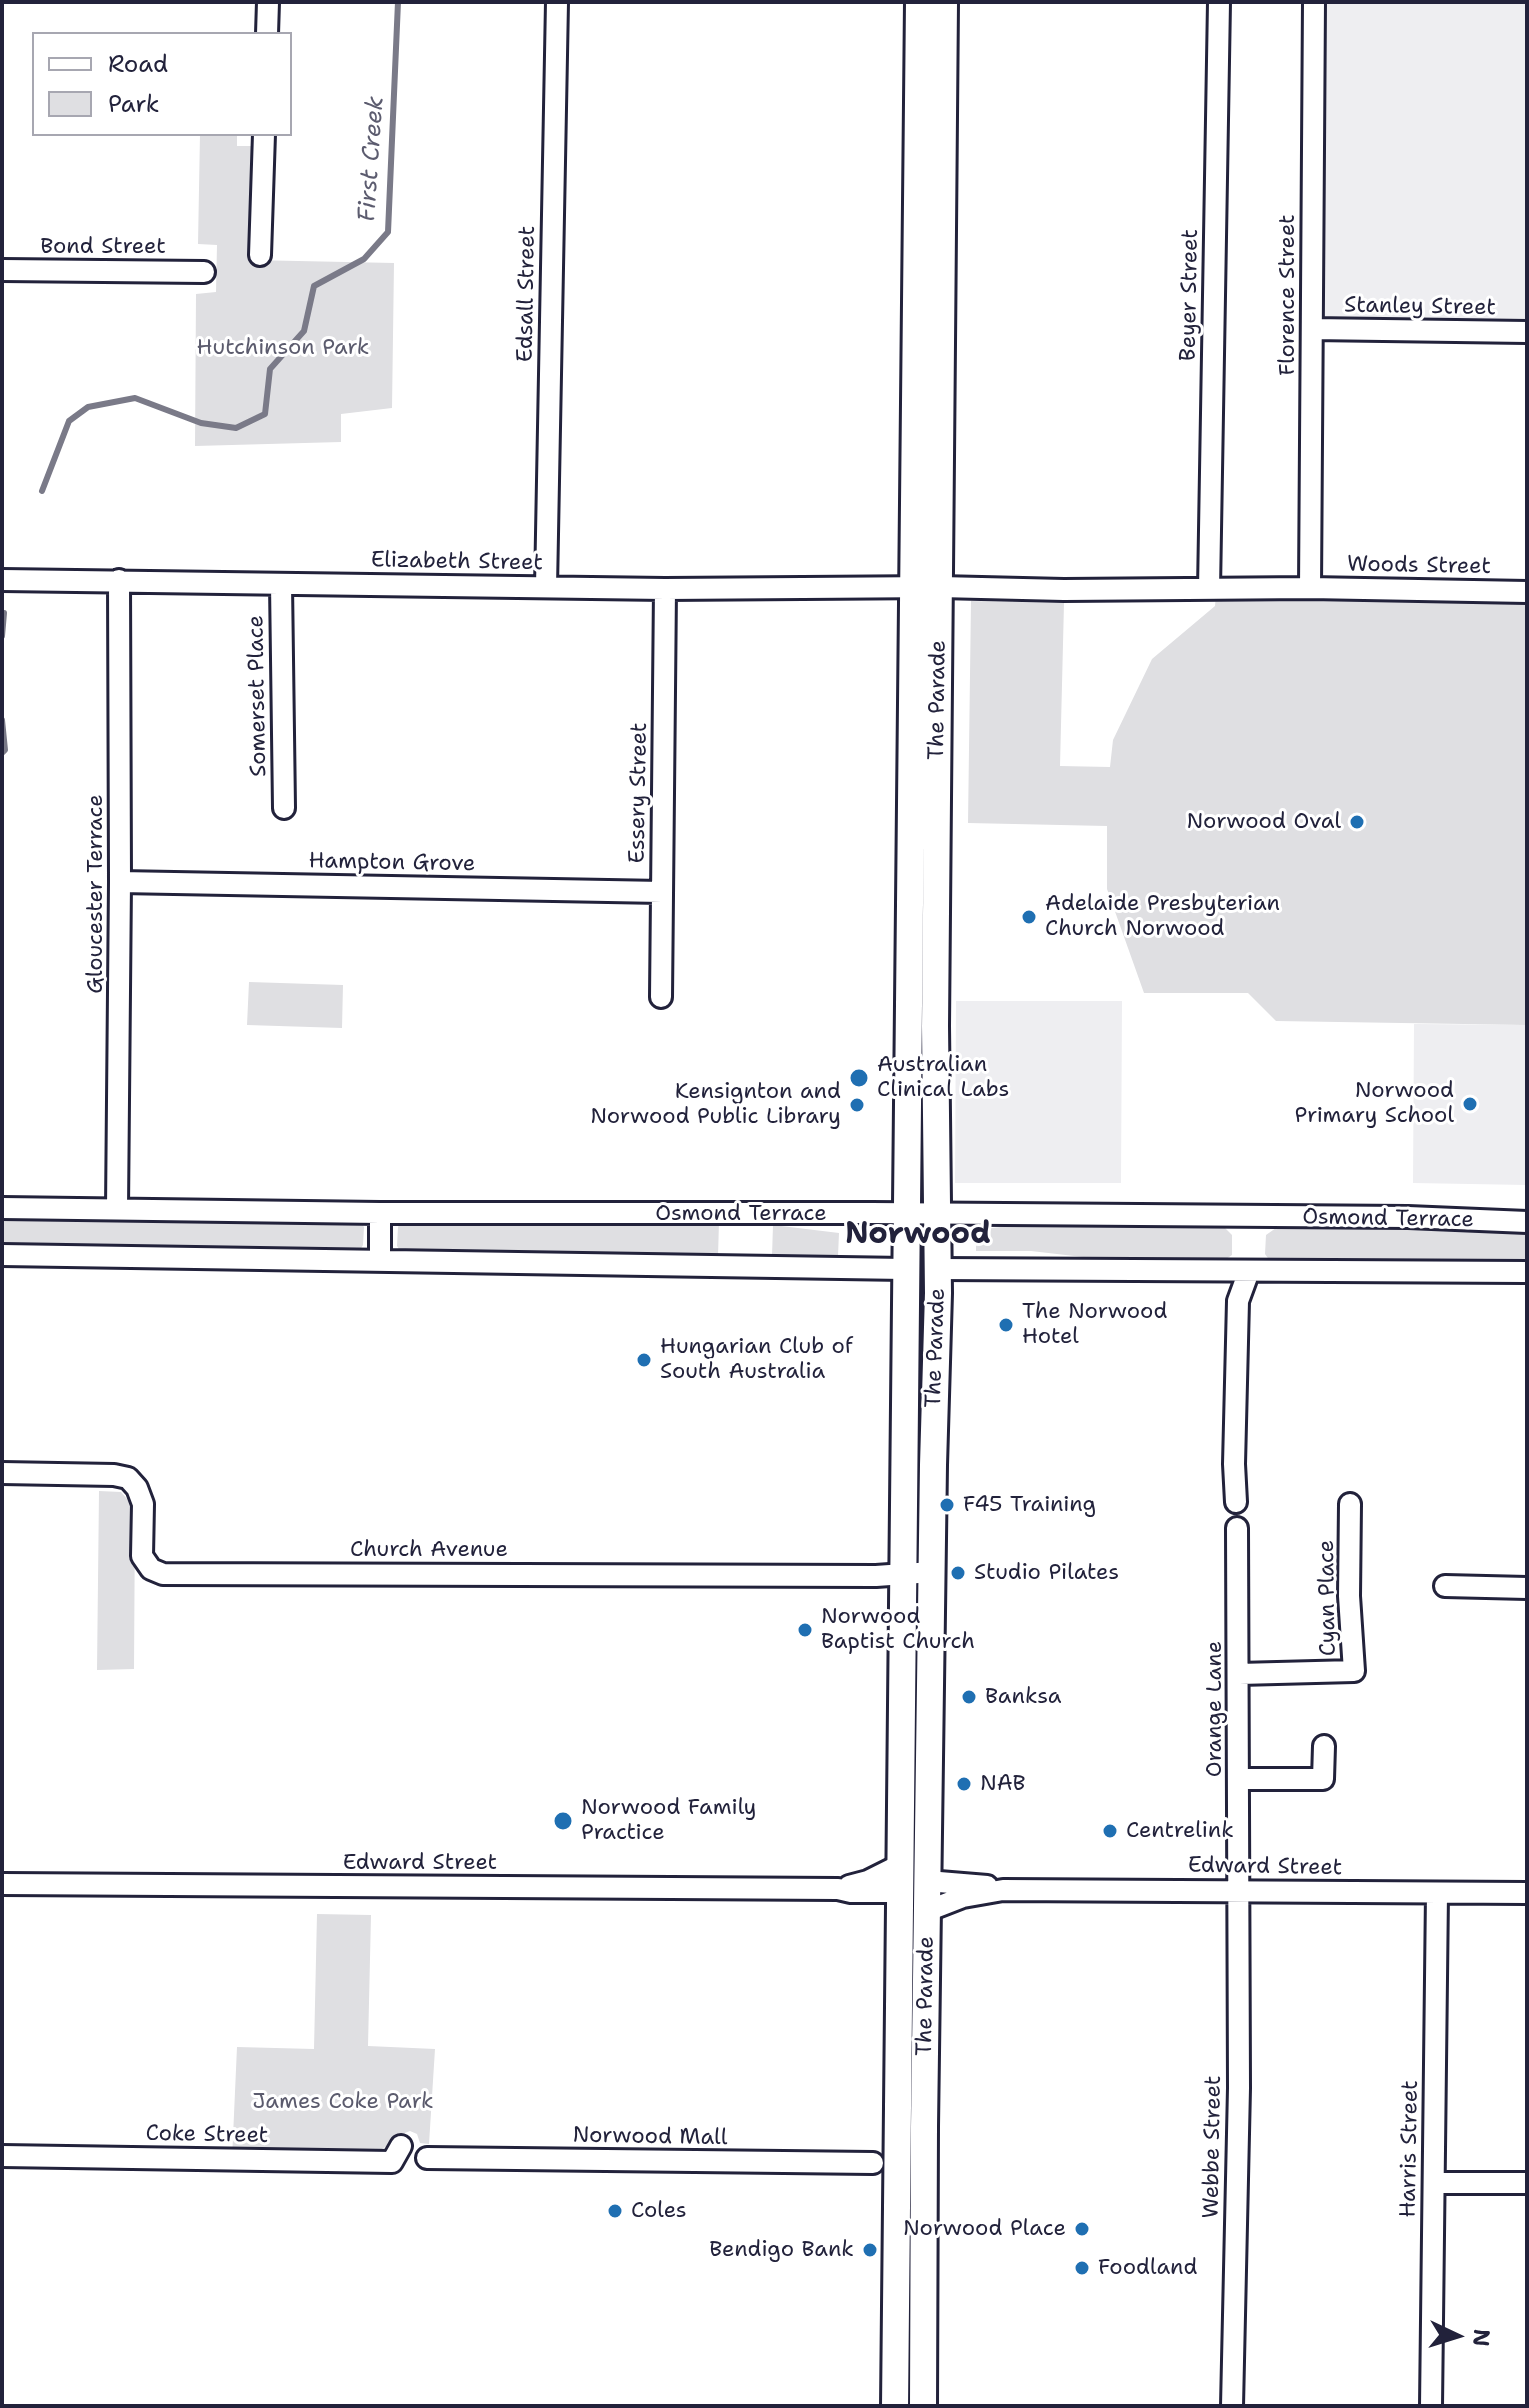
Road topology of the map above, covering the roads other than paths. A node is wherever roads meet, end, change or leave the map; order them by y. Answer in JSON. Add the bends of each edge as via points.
{"nodes":[{"id":1,"x":268,"y":2,"type":"edge"},
{"id":2,"x":557,"y":2,"type":"edge"},
{"id":3,"x":919,"y":2,"type":"edge"},
{"id":4,"x":944,"y":2,"type":"edge"},
{"id":5,"x":1219,"y":2,"type":"edge"},
{"id":6,"x":1314,"y":2,"type":"edge"},
{"id":7,"x":267,"y":32,"type":"edge"},
{"id":8,"x":264,"y":136,"type":"edge"},
{"id":9,"x":260,"y":255,"type":"dead end"},
{"id":10,"x":929,"y":268,"type":"junction"},
{"id":11,"x":2,"y":270,"type":"edge"},
{"id":12,"x":204,"y":272,"type":"dead end"},
{"id":13,"x":1312,"y":329,"type":"junction"},
{"id":14,"x":1527,"y":332,"type":"edge"},
{"id":15,"x":2,"y":580,"type":"edge"},
{"id":16,"x":119,"y":580,"type":"junction"},
{"id":17,"x":281,"y":584,"type":"junction"},
{"id":18,"x":546,"y":587,"type":"junction"},
{"id":19,"x":940,"y":587,"type":"junction"},
{"id":20,"x":912,"y":588,"type":"junction"},
{"id":21,"x":1310,"y":588,"type":"junction"},
{"id":22,"x":665,"y":589,"type":"junction"},
{"id":23,"x":1209,"y":589,"type":"junction"},
{"id":24,"x":1527,"y":592,"type":"edge"},
{"id":25,"x":284,"y":808,"type":"dead end"},
{"id":26,"x":120,"y":882,"type":"junction"},
{"id":27,"x":662,"y":892,"type":"junction"},
{"id":28,"x":909,"y":893,"type":"junction"},
{"id":29,"x":936,"y":893,"type":"junction"},
{"id":30,"x":661,"y":997,"type":"dead end"},
{"id":31,"x":2,"y":1208,"type":"edge"},
{"id":32,"x":117,"y":1209,"type":"junction"},
{"id":33,"x":380,"y":1213,"type":"junction"},
{"id":34,"x":905,"y":1214,"type":"junction"},
{"id":35,"x":938,"y":1215,"type":"junction"},
{"id":36,"x":1527,"y":1222,"type":"edge"},
{"id":37,"x":2,"y":1255,"type":"edge"},
{"id":38,"x":380,"y":1260,"type":"junction"},
{"id":39,"x":905,"y":1269,"type":"junction"},
{"id":40,"x":938,"y":1269,"type":"junction"},
{"id":41,"x":1249,"y":1271,"type":"junction"},
{"id":42,"x":1527,"y":1272,"type":"edge"},
{"id":43,"x":2,"y":1473,"type":"edge"},
{"id":44,"x":1236,"y":1502,"type":"dead end"},
{"id":45,"x":1350,"y":1504,"type":"dead end"},
{"id":46,"x":1237,"y":1528,"type":"dead end"},
{"id":47,"x":932,"y":1572,"type":"junction"},
{"id":48,"x":902,"y":1573,"type":"junction"},
{"id":49,"x":1445,"y":1586,"type":"dead end"},
{"id":50,"x":1527,"y":1588,"type":"edge"},
{"id":51,"x":1239,"y":1674,"type":"junction"},
{"id":52,"x":1324,"y":1746,"type":"dead end"},
{"id":53,"x":1239,"y":1779,"type":"junction"},
{"id":54,"x":900,"y":1865,"type":"junction"},
{"id":55,"x":927,"y":1881,"type":"junction"},
{"id":56,"x":2,"y":1884,"type":"edge"},
{"id":57,"x":838,"y":1889,"type":"junction"},
{"id":58,"x":1003,"y":1890,"type":"junction"},
{"id":59,"x":1238,"y":1890,"type":"junction"},
{"id":60,"x":900,"y":1892,"type":"junction"},
{"id":61,"x":1437,"y":1893,"type":"junction"},
{"id":62,"x":1527,"y":1893,"type":"edge"},
{"id":63,"x":927,"y":1911,"type":"junction"},
{"id":64,"x":401,"y":2146,"type":"dead end"},
{"id":65,"x":2,"y":2156,"type":"edge"},
{"id":66,"x":427,"y":2158,"type":"dead end"},
{"id":67,"x":873,"y":2163,"type":"dead end"},
{"id":68,"x":1434,"y":2183,"type":"junction"},
{"id":69,"x":1527,"y":2183,"type":"edge"},
{"id":70,"x":895,"y":2406,"type":"edge"},
{"id":71,"x":923,"y":2406,"type":"edge"},
{"id":72,"x":1232,"y":2406,"type":"edge"},
{"id":73,"x":1431,"y":2406,"type":"edge"}],
"edges":[{"from":1,"to":7,"type":"street"},
{"from":2,"to":18,"type":"street","name":"Edsall Street"},
{"from":3,"to":10,"type":"main road","name":"The Parade"},
{"from":4,"to":10,"type":"main road","name":"The Parade"},
{"from":5,"to":23,"type":"street","name":"Beyer Street"},
{"from":6,"to":13,"type":"street","name":"Florence Street"},
{"from":8,"to":9,"type":"street"},
{"from":10,"to":19,"type":"main road","name":"The Parade"},
{"from":10,"to":20,"type":"main road","name":"The Parade"},
{"from":11,"to":12,"type":"street","name":"Bond Street"},
{"from":13,"to":14,"type":"street","name":"Stanley Street"},
{"from":13,"to":21,"type":"street","name":"Florence Street"},
{"from":15,"to":16,"type":"street","name":"Elizabeth Street"},
{"from":16,"to":17,"type":"street","name":"Elizabeth Street"},
{"from":16,"to":26,"type":"street","name":"Gloucester Terrace"},
{"from":17,"to":18,"type":"street","name":"Elizabeth Street"},
{"from":17,"to":25,"type":"street","name":"Somerset Place"},
{"from":18,"to":22,"type":"street","name":"Elizabeth Street"},
{"from":19,"to":20,"type":"street","name":"Elizabeth Street"},
{"from":19,"to":23,"type":"street","name":"Elizabeth Street"},
{"from":19,"to":29,"type":"main road","name":"The Parade"},
{"from":20,"to":22,"type":"street","name":"Elizabeth Street"},
{"from":20,"to":28,"type":"main road","name":"The Parade"},
{"from":21,"to":23,"type":"street","name":"Woods Street"},
{"from":21,"to":24,"type":"street","name":"Woods Street"},
{"from":22,"to":27,"type":"street","name":"Essery Street"},
{"from":26,"to":27,"type":"street","name":"Hampton Grove"},
{"from":26,"to":32,"type":"street","name":"Gloucester Terrace"},
{"from":27,"to":30,"type":"street","name":"Essery Street"},
{"from":28,"to":29,"type":"main road"},
{"from":28,"to":34,"type":"main road","name":"The Parade"},
{"from":29,"to":35,"type":"main road","name":"The Parade"},
{"from":31,"to":32,"type":"street","name":"Osmond Terrace"},
{"from":32,"to":33,"type":"street","name":"Osmond Terrace"},
{"from":33,"to":34,"type":"street","name":"Osmond Terrace"},
{"from":33,"to":38,"type":"street"},
{"from":34,"to":35,"type":"street","name":"Osmond Terrace"},
{"from":34,"to":39,"type":"main road","name":"The Parade"},
{"from":35,"to":36,"type":"street","name":"Osmond Terrace"},
{"from":35,"to":40,"type":"main road","name":"The Parade"},
{"from":37,"to":38,"type":"street"},
{"from":38,"to":39,"type":"street"},
{"from":39,"to":40,"type":"main road"},
{"from":39,"to":48,"type":"main road","name":"The Parade"},
{"from":40,"to":41,"type":"street"},
{"from":40,"to":47,"type":"main road","name":"The Parade"},
{"from":41,"to":42,"type":"street"},
{"from":41,"to":44,"type":"street","via":[[1238,1301]]},
{"from":43,"to":48,"type":"street","name":"Church Avenue","via":[[128,1478],[143,1504],[142,1556],[151,1569],[163,1574]]},
{"from":45,"to":51,"type":"street","name":"Cyan Place","via":[[1354,1671]]},
{"from":46,"to":51,"type":"street","name":"Orange Lane"},
{"from":47,"to":48,"type":"street","name":"Church Avenue"},
{"from":47,"to":55,"type":"main road","name":"The Parade"},
{"from":48,"to":54,"type":"main road","name":"The Parade"},
{"from":49,"to":50,"type":"street"},
{"from":51,"to":53,"type":"street","name":"Orange Lane"},
{"from":52,"to":53,"type":"street","via":[[1323,1779]]},
{"from":53,"to":59,"type":"street","name":"Orange Lane"},
{"from":54,"to":57,"type":"street","name":"Edward Street"},
{"from":54,"to":60,"type":"main road","name":"The Parade"},
{"from":55,"to":58,"type":"street","name":"Edward Street"},
{"from":55,"to":60,"type":"main road"},
{"from":55,"to":63,"type":"main road","name":"The Parade"},
{"from":56,"to":57,"type":"street","name":"Edward Street"},
{"from":57,"to":60,"type":"street","name":"Edward Street"},
{"from":58,"to":59,"type":"street","name":"Edward Street"},
{"from":58,"to":63,"type":"street","name":"Edward Street"},
{"from":59,"to":61,"type":"street","name":"Edward Street"},
{"from":59,"to":72,"type":"street","name":"Webbe Street"},
{"from":60,"to":70,"type":"main road","name":"The Parade"},
{"from":61,"to":62,"type":"street","name":"Edward Street"},
{"from":61,"to":68,"type":"street","name":"Harris Street"},
{"from":63,"to":71,"type":"main road","name":"The Parade"},
{"from":64,"to":65,"type":"street","name":"Coke Street","via":[[392,2162]]},
{"from":66,"to":67,"type":"street","name":"Norwood Mall"},
{"from":68,"to":69,"type":"street"},
{"from":68,"to":73,"type":"street","name":"Harris Street"}]}
